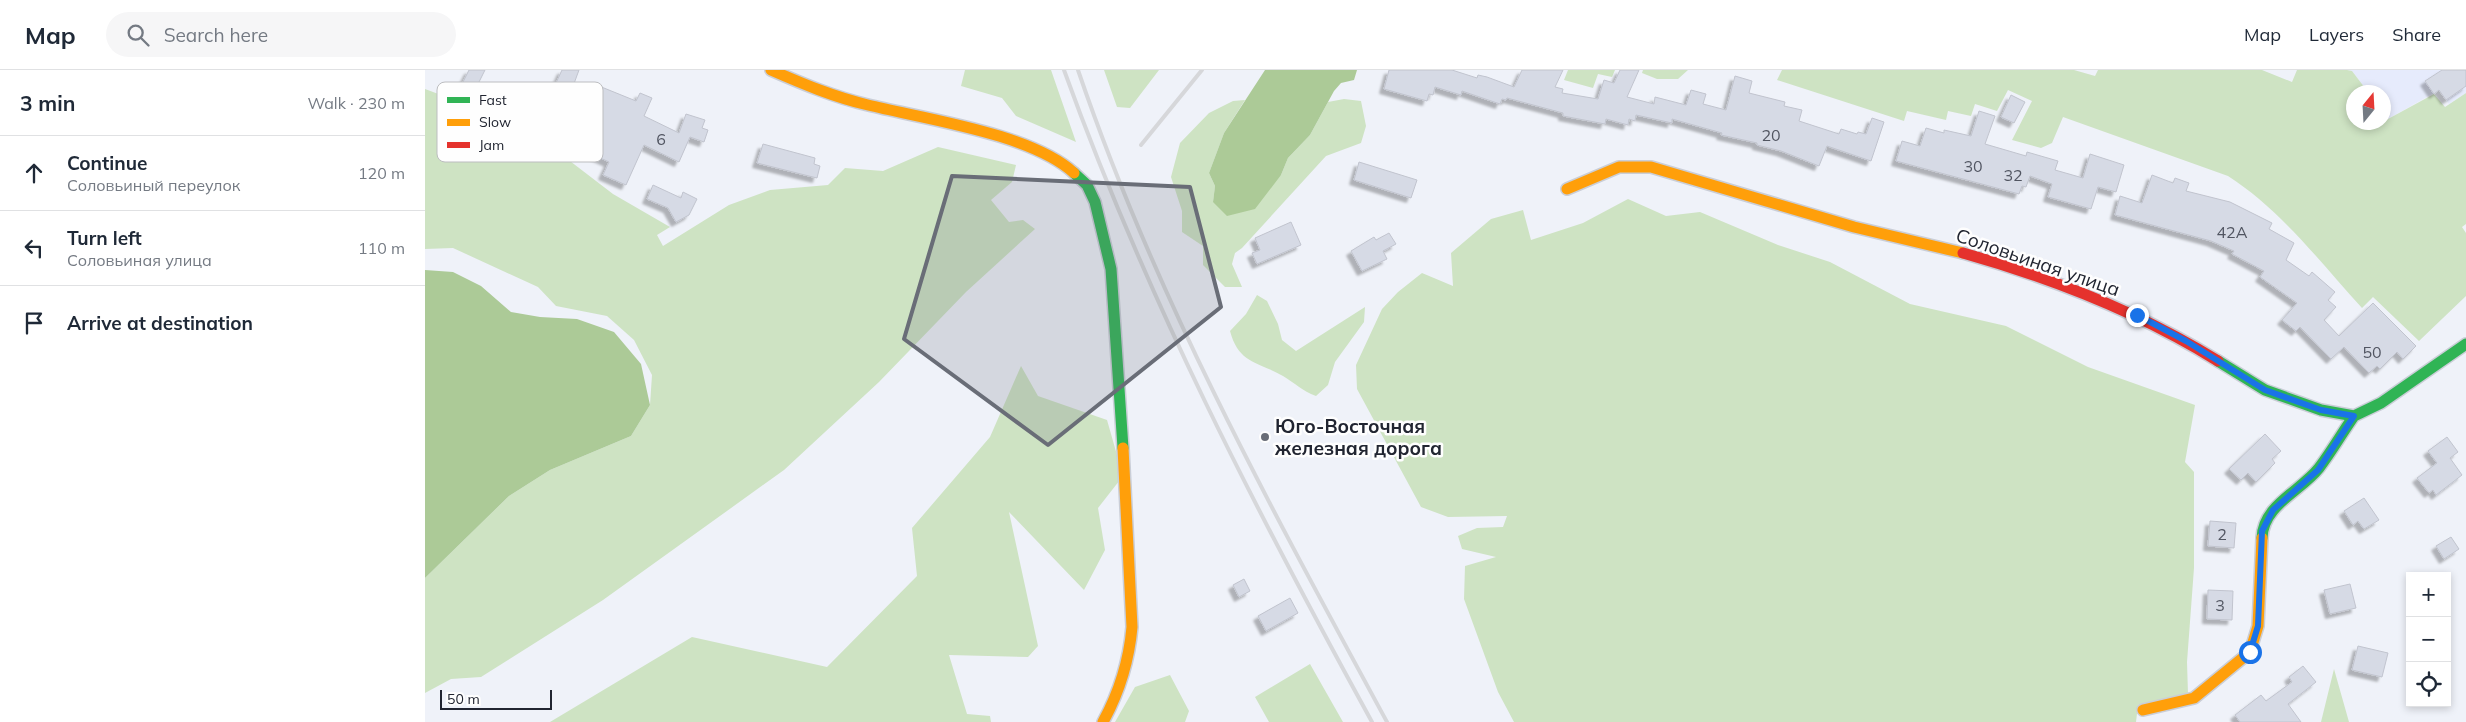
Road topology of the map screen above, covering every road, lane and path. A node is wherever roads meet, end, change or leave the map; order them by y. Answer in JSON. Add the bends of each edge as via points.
{"nodes":[{"id":1,"x":771,"y":70,"type":"edge"},
{"id":2,"x":1567,"y":189,"type":"dead end"},
{"id":3,"x":2466,"y":344,"type":"edge"},
{"id":4,"x":2354,"y":416,"type":"junction"},
{"id":5,"x":2143,"y":710,"type":"dead end"},
{"id":6,"x":1103,"y":722,"type":"edge"}],
"edges":[{"from":1,"to":6,"type":"street","via":[[841,98],[1016,141],[1055,159],[1088,186],[1102,224],[1111,269],[1133,611],[1132,645],[1126,672]]},
{"from":2,"to":4,"type":"street","name":"Соловьиная улица","via":[[1619,167],[1651,167],[1848,225],[1998,263],[2137,315],[2265,390],[2321,410]]},
{"from":3,"to":4,"type":"street","via":[[2381,403]]},
{"from":4,"to":5,"type":"street","via":[[2318,470],[2273,510],[2262,531],[2258,626],[2250,652],[2195,698]]}]}
